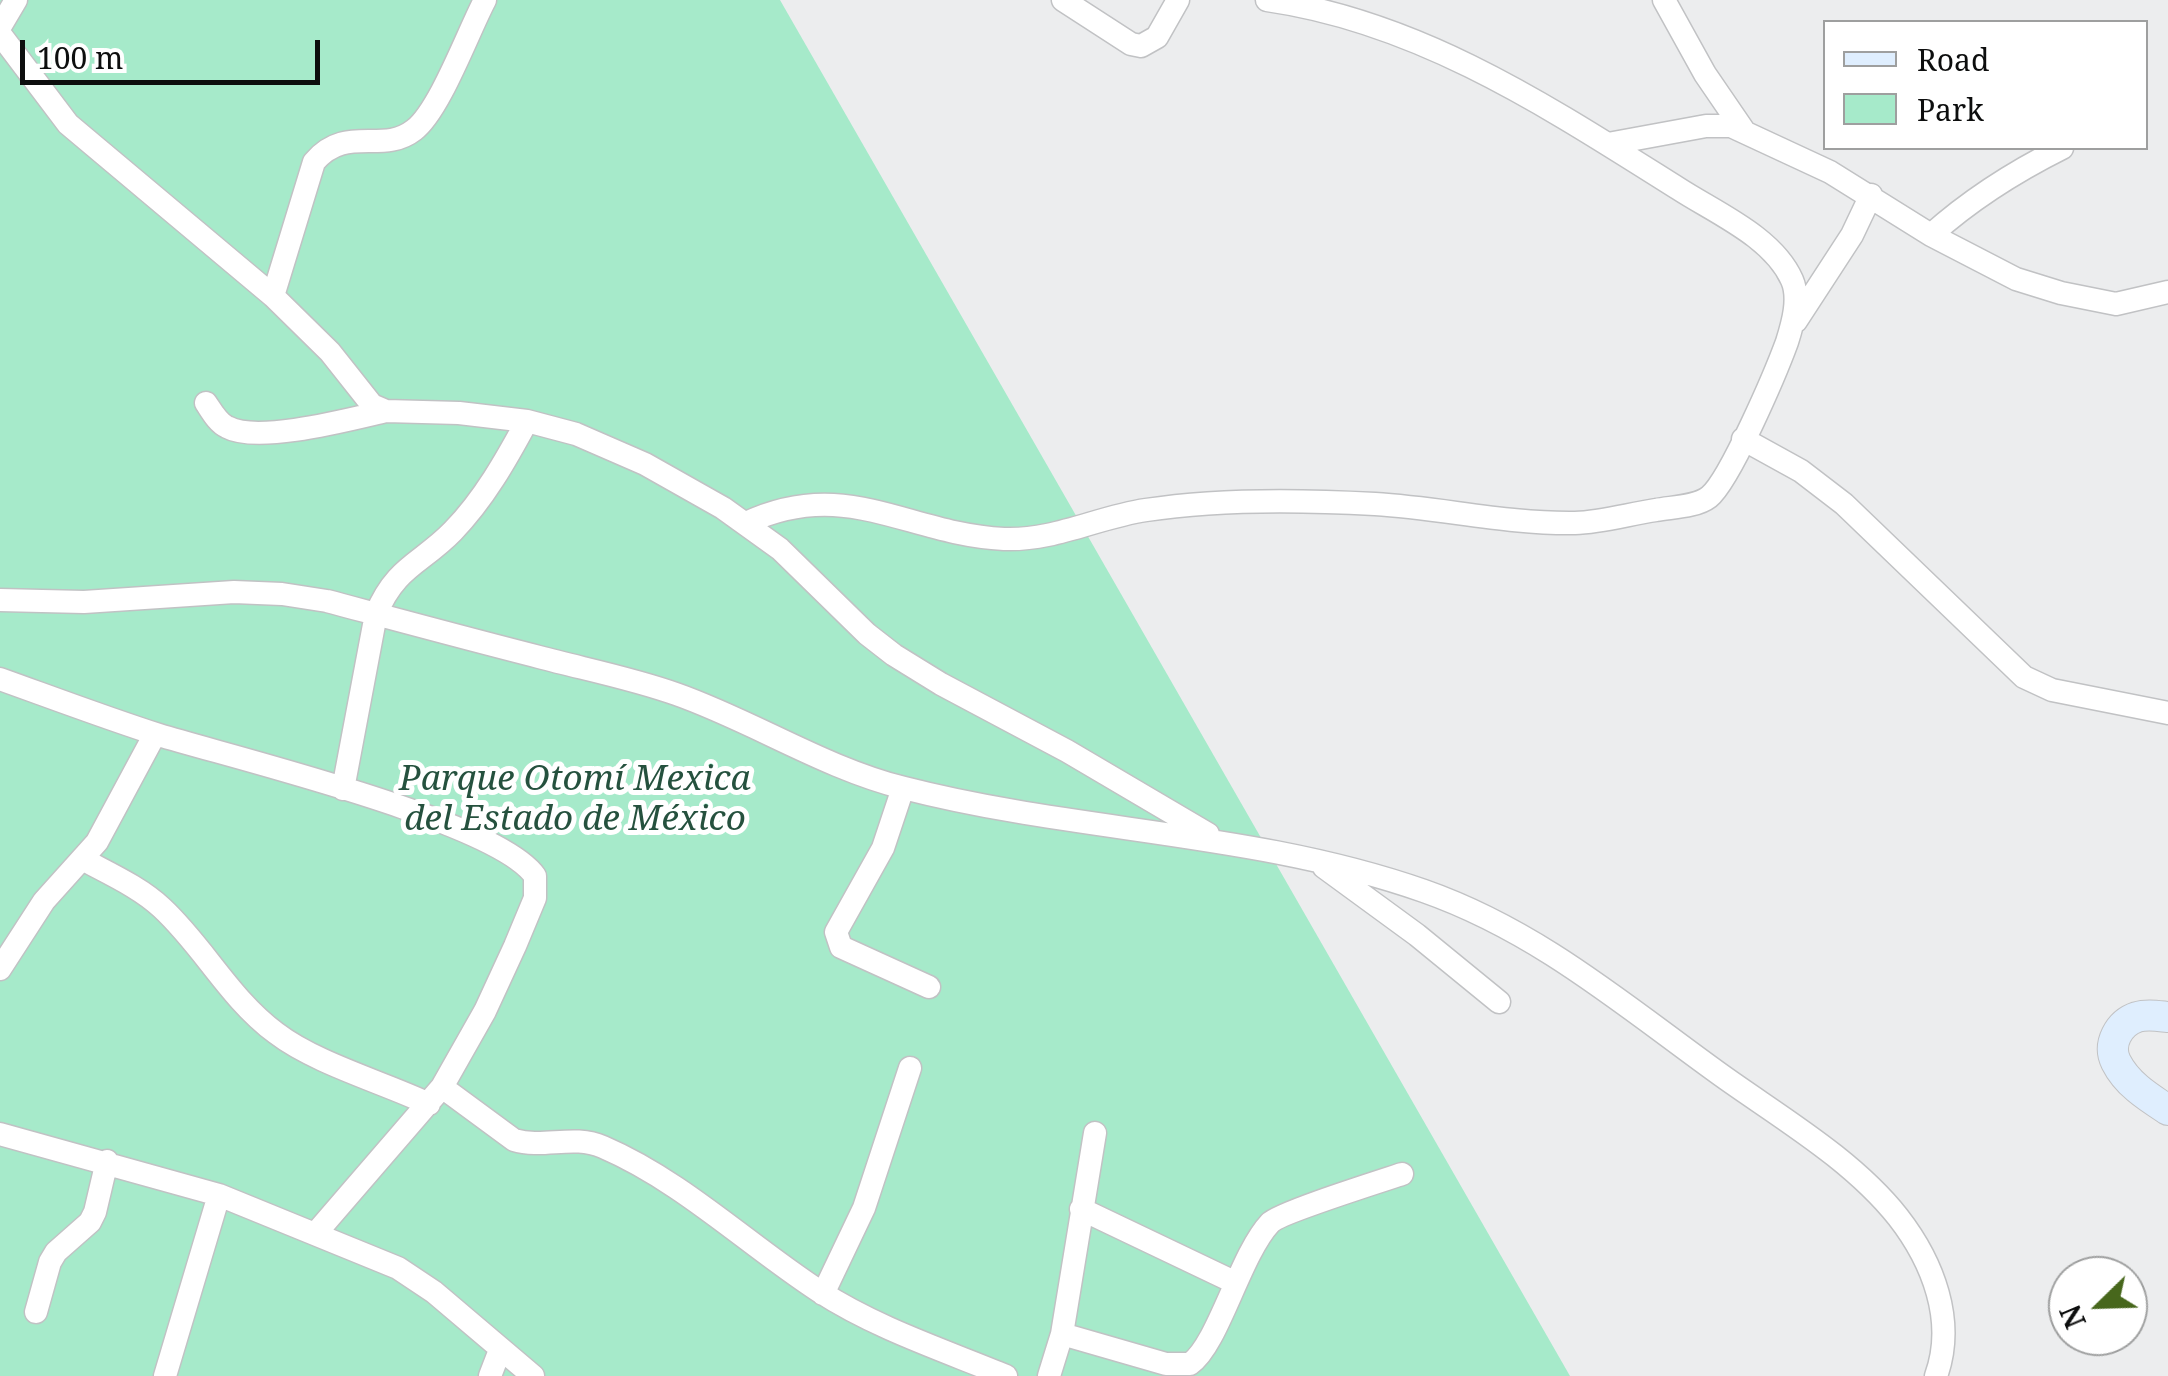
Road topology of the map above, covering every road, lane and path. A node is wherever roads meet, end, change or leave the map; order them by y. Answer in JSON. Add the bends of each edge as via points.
{"nodes":[{"id":1,"x":16,"y":0,"type":"edge"},
{"id":2,"x":485,"y":0,"type":"edge"},
{"id":3,"x":1063,"y":0,"type":"edge"},
{"id":4,"x":1178,"y":0,"type":"edge"},
{"id":5,"x":1267,"y":0,"type":"edge"},
{"id":6,"x":1664,"y":0,"type":"edge"},
{"id":7,"x":0,"y":31,"type":"edge"},
{"id":8,"x":1744,"y":131,"type":"junction"},
{"id":9,"x":1608,"y":144,"type":"junction"},
{"id":10,"x":2058,"y":150,"type":"edge"},
{"id":11,"x":1870,"y":195,"type":"junction"},
{"id":12,"x":1930,"y":234,"type":"junction"},
{"id":13,"x":2168,"y":292,"type":"edge"},
{"id":14,"x":273,"y":296,"type":"junction"},
{"id":15,"x":1791,"y":328,"type":"junction"},
{"id":16,"x":206,"y":403,"type":"dead end"},
{"id":17,"x":386,"y":411,"type":"junction"},
{"id":18,"x":526,"y":422,"type":"junction"},
{"id":19,"x":1743,"y":439,"type":"junction"},
{"id":20,"x":746,"y":523,"type":"junction"},
{"id":21,"x":0,"y":600,"type":"edge"},
{"id":22,"x":376,"y":614,"type":"junction"},
{"id":23,"x":0,"y":679,"type":"edge"},
{"id":24,"x":2168,"y":713,"type":"edge"},
{"id":25,"x":156,"y":734,"type":"junction"},
{"id":26,"x":902,"y":788,"type":"junction"},
{"id":27,"x":344,"y":789,"type":"junction"},
{"id":28,"x":1220,"y":841,"type":"junction"},
{"id":29,"x":84,"y":860,"type":"junction"},
{"id":30,"x":1318,"y":862,"type":"junction"},
{"id":31,"x":0,"y":970,"type":"edge"},
{"id":32,"x":929,"y":987,"type":"dead end"},
{"id":33,"x":1499,"y":1002,"type":"dead end"},
{"id":34,"x":2168,"y":1017,"type":"edge"},
{"id":35,"x":910,"y":1068,"type":"dead end"},
{"id":36,"x":435,"y":1096,"type":"junction"},
{"id":37,"x":2168,"y":1110,"type":"edge"},
{"id":38,"x":0,"y":1134,"type":"edge"},
{"id":39,"x":1095,"y":1134,"type":"dead end"},
{"id":40,"x":107,"y":1161,"type":"junction"},
{"id":41,"x":1402,"y":1174,"type":"dead end"},
{"id":42,"x":220,"y":1195,"type":"junction"},
{"id":43,"x":1082,"y":1209,"type":"junction"},
{"id":44,"x":316,"y":1232,"type":"junction"},
{"id":45,"x":1234,"y":1282,"type":"junction"},
{"id":46,"x":823,"y":1294,"type":"junction"},
{"id":47,"x":36,"y":1312,"type":"dead end"},
{"id":48,"x":1062,"y":1334,"type":"junction"},
{"id":49,"x":500,"y":1350,"type":"junction"},
{"id":50,"x":166,"y":1376,"type":"edge"},
{"id":51,"x":490,"y":1376,"type":"edge"},
{"id":52,"x":533,"y":1376,"type":"edge"},
{"id":53,"x":1006,"y":1376,"type":"edge"},
{"id":54,"x":1049,"y":1376,"type":"edge"},
{"id":55,"x":1936,"y":1376,"type":"edge"}],
"edges":[{"from":1,"to":7,"type":"street"},
{"from":2,"to":14,"type":"street","via":[[414,131],[389,140],[340,142],[314,162]]},
{"from":3,"to":4,"type":"street","via":[[1141,46],[1157,37]]},
{"from":5,"to":9,"type":"street","via":[[1333,13],[1452,57]]},
{"from":6,"to":8,"type":"street"},
{"from":7,"to":14,"type":"street","via":[[68,124]]},
{"from":8,"to":9,"type":"street","via":[[1719,125]]},
{"from":8,"to":11,"type":"street"},
{"from":9,"to":15,"type":"street","via":[[1770,251],[1796,292]]},
{"from":10,"to":12,"type":"street","via":[[1980,194]]},
{"from":11,"to":12,"type":"street"},
{"from":11,"to":15,"type":"street"},
{"from":12,"to":13,"type":"street","via":[[2016,279],[2061,293],[2116,304]]},
{"from":14,"to":17,"type":"street","via":[[330,352],[362,397]]},
{"from":15,"to":19,"type":"street"},
{"from":16,"to":17,"type":"street","via":[[226,427],[244,432]]},
{"from":17,"to":18,"type":"street"},
{"from":18,"to":20,"type":"street","via":[[608,445]]},
{"from":18,"to":22,"type":"street","via":[[470,512],[394,578]]},
{"from":19,"to":20,"type":"street","via":[[1708,498],[1578,523],[1372,504],[1178,505],[1008,539],[832,504],[774,510]]},
{"from":19,"to":24,"type":"street","via":[[1844,504],[2024,677],[2052,690]]},
{"from":20,"to":28,"type":"street","via":[[894,655]]},
{"from":21,"to":22,"type":"street","via":[[234,592],[282,594]]},
{"from":22,"to":26,"type":"street","via":[[679,694]]},
{"from":22,"to":27,"type":"street"},
{"from":23,"to":25,"type":"street"},
{"from":25,"to":27,"type":"street"},
{"from":25,"to":29,"type":"street"},
{"from":26,"to":28,"type":"street"},
{"from":26,"to":32,"type":"street","via":[[883,848],[836,932],[841,947]]},
{"from":27,"to":36,"type":"street","via":[[479,835],[535,876],[534,898],[515,946]]},
{"from":28,"to":30,"type":"street"},
{"from":29,"to":31,"type":"street","via":[[60,881]]},
{"from":29,"to":36,"type":"street","via":[[160,905],[251,1013],[279,1036]]},
{"from":30,"to":33,"type":"street"},
{"from":30,"to":55,"type":"street","via":[[1421,890],[1524,934],[1820,1145],[1898,1216],[1920,1250],[1941,1306]]},
{"from":34,"to":37,"type":"street","via":[[2128,1022],[2113,1053],[2126,1078]]},
{"from":35,"to":46,"type":"street","via":[[864,1208]]},
{"from":36,"to":44,"type":"street"},
{"from":36,"to":46,"type":"street","via":[[526,1144],[588,1142],[629,1160]]},
{"from":38,"to":40,"type":"street"},
{"from":39,"to":43,"type":"street"},
{"from":40,"to":42,"type":"street"},
{"from":40,"to":47,"type":"street","via":[[95,1212],[50,1262]]},
{"from":41,"to":45,"type":"street","via":[[1272,1220]]},
{"from":42,"to":44,"type":"street"},
{"from":42,"to":50,"type":"street"},
{"from":43,"to":45,"type":"street"},
{"from":43,"to":48,"type":"street"},
{"from":44,"to":49,"type":"street","via":[[398,1268]]},
{"from":45,"to":48,"type":"street","via":[[1204,1351],[1190,1364],[1166,1364]]},
{"from":46,"to":53,"type":"street"},
{"from":48,"to":54,"type":"street"},
{"from":49,"to":51,"type":"street"},
{"from":49,"to":52,"type":"street"}]}
